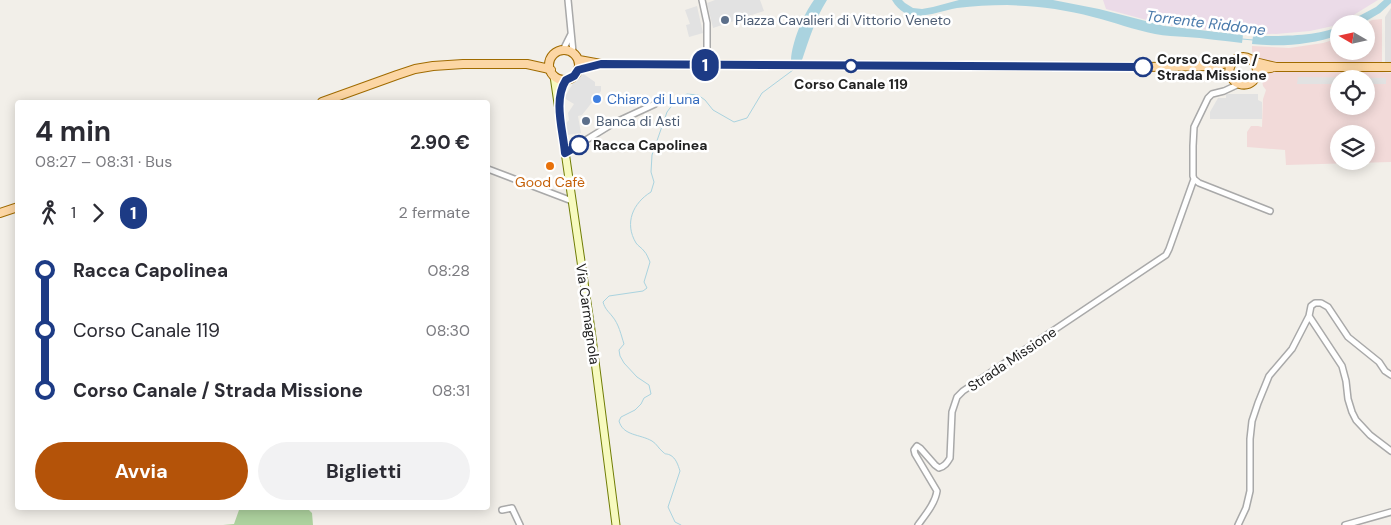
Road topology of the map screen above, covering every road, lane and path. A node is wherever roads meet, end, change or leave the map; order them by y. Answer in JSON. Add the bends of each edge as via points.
{"nodes":[{"id":1,"x":568,"y":0,"type":"edge"},
{"id":2,"x":702,"y":0,"type":"edge"},
{"id":3,"x":572,"y":31,"type":"junction"},
{"id":4,"x":563,"y":50,"type":"junction"},
{"id":5,"x":573,"y":52,"type":"junction"},
{"id":6,"x":551,"y":57,"type":"junction"},
{"id":7,"x":579,"y":60,"type":"junction"},
{"id":8,"x":1232,"y":62,"type":"junction"},
{"id":9,"x":1255,"y":62,"type":"junction"},
{"id":10,"x":527,"y":64,"type":"junction"},
{"id":11,"x":601,"y":64,"type":"junction"},
{"id":12,"x":707,"y":65,"type":"junction"},
{"id":13,"x":1212,"y":66,"type":"junction"},
{"id":14,"x":1276,"y":66,"type":"junction"},
{"id":15,"x":1391,"y":68,"type":"edge"},
{"id":16,"x":578,"y":70,"type":"junction"},
{"id":17,"x":553,"y":73,"type":"junction"},
{"id":18,"x":1257,"y":74,"type":"junction"},
{"id":19,"x":1230,"y":75,"type":"junction"},
{"id":20,"x":566,"y":80,"type":"junction"},
{"id":21,"x":1240,"y":84,"type":"junction"},
{"id":22,"x":1224,"y":91,"type":"junction"},
{"id":23,"x":328,"y":100,"type":"edge"},
{"id":24,"x":559,"y":102,"type":"junction"},
{"id":25,"x":655,"y":104,"type":"dead end"},
{"id":26,"x":565,"y":153,"type":"junction"},
{"id":27,"x":490,"y":170,"type":"edge"},
{"id":28,"x":1194,"y":179,"type":"junction"},
{"id":29,"x":572,"y":201,"type":"junction"},
{"id":30,"x":15,"y":208,"type":"edge"},
{"id":31,"x":1270,"y":211,"type":"dead end"},
{"id":32,"x":0,"y":213,"type":"edge"},
{"id":33,"x":1309,"y":316,"type":"junction"},
{"id":34,"x":1391,"y":375,"type":"edge"},
{"id":35,"x":1391,"y":451,"type":"edge"},
{"id":36,"x":502,"y":510,"type":"dead end"},
{"id":37,"x":1391,"y":512,"type":"edge"},
{"id":38,"x":520,"y":525,"type":"edge"},
{"id":39,"x":616,"y":525,"type":"edge"},
{"id":40,"x":918,"y":525,"type":"edge"},
{"id":41,"x":1238,"y":525,"type":"edge"},
{"id":42,"x":1345,"y":525,"type":"edge"}],
"edges":[{"from":1,"to":3,"type":"street"},
{"from":2,"to":12,"type":"street","via":[[707,23]]},
{"from":3,"to":4,"type":"street"},
{"from":3,"to":5,"type":"street"},
{"from":4,"to":5,"type":"main road"},
{"from":4,"to":6,"type":"main road"},
{"from":5,"to":7,"type":"main road"},
{"from":6,"to":10,"type":"main road"},
{"from":6,"to":17,"type":"main road","via":[[549,65]]},
{"from":7,"to":11,"type":"main road"},
{"from":7,"to":16,"type":"main road"},
{"from":8,"to":9,"type":"main road","via":[[1244,56]]},
{"from":8,"to":13,"type":"main road"},
{"from":8,"to":19,"type":"main road"},
{"from":9,"to":14,"type":"main road"},
{"from":9,"to":18,"type":"main road"},
{"from":10,"to":17,"type":"main road"},
{"from":10,"to":23,"type":"main road","via":[[464,64],[415,69]]},
{"from":11,"to":12,"type":"main road"},
{"from":11,"to":16,"type":"main road"},
{"from":12,"to":13,"type":"main road"},
{"from":13,"to":19,"type":"main road"},
{"from":14,"to":15,"type":"main road"},
{"from":14,"to":18,"type":"main road"},
{"from":16,"to":20,"type":"main road"},
{"from":17,"to":20,"type":"main road"},
{"from":17,"to":24,"type":"main road","name":"Via Carmagnola"},
{"from":18,"to":21,"type":"main road","via":[[1251,82]]},
{"from":19,"to":21,"type":"main road"},
{"from":19,"to":22,"type":"street"},
{"from":20,"to":24,"type":"main road","name":"Via Carmagnola"},
{"from":21,"to":22,"type":"street","name":"Strada Missione"},
{"from":22,"to":28,"type":"street","name":"Strada Missione","via":[[1208,97],[1196,123]]},
{"from":24,"to":26,"type":"main road","name":"Via Carmagnola"},
{"from":25,"to":26,"type":"street","via":[[612,124]]},
{"from":26,"to":29,"type":"main road","name":"Via Carmagnola"},
{"from":27,"to":29,"type":"street"},
{"from":28,"to":31,"type":"street"},
{"from":28,"to":40,"type":"street","name":"Strada Missione","via":[[1166,255],[956,397],[952,412],[950,458],[944,466],[939,468],[920,448],[915,447],[915,454],[937,491]]},
{"from":29,"to":39,"type":"main road","name":"Via Carmagnola"},
{"from":30,"to":32,"type":"main road"},
{"from":33,"to":34,"type":"street","via":[[1315,303],[1328,307],[1348,336]]},
{"from":33,"to":35,"type":"street","via":[[1342,366],[1356,420]]},
{"from":33,"to":41,"type":"street","via":[[1292,350],[1269,376],[1258,403],[1250,439],[1250,491]]},
{"from":36,"to":38,"type":"street","via":[[512,508]]},
{"from":37,"to":42,"type":"street"}]}
